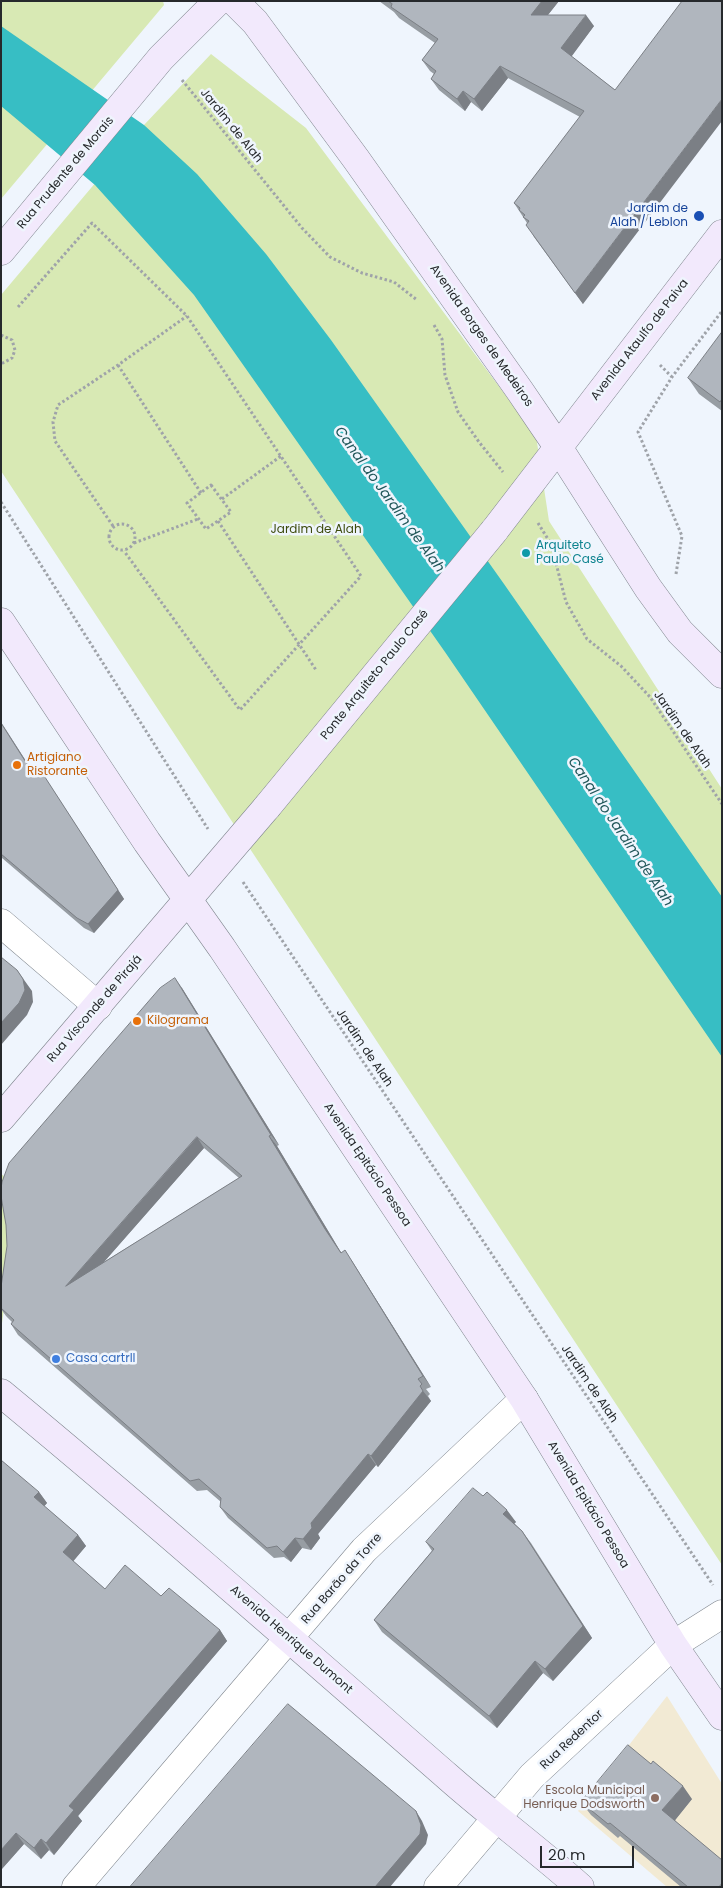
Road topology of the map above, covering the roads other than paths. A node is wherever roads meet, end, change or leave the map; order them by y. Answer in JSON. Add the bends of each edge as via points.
{"nodes":[{"id":1,"x":218,"y":1,"type":"edge"},
{"id":2,"x":234,"y":1,"type":"edge"},
{"id":3,"x":722,"y":234,"type":"edge"},
{"id":4,"x":1,"y":251,"type":"edge"},
{"id":5,"x":558,"y":447,"type":"junction"},
{"id":6,"x":1,"y":622,"type":"edge"},
{"id":7,"x":722,"y":674,"type":"edge"},
{"id":8,"x":188,"y":900,"type":"junction"},
{"id":9,"x":1,"y":923,"type":"edge"},
{"id":10,"x":98,"y":1006,"type":"junction"},
{"id":11,"x":1,"y":1118,"type":"edge"},
{"id":12,"x":1,"y":1393,"type":"edge"},
{"id":13,"x":524,"y":1399,"type":"junction"},
{"id":14,"x":719,"y":1602,"type":"edge"},
{"id":15,"x":290,"y":1638,"type":"junction"},
{"id":16,"x":673,"y":1646,"type":"junction"},
{"id":17,"x":722,"y":1716,"type":"edge"},
{"id":18,"x":496,"y":1817,"type":"junction"},
{"id":19,"x":76,"y":1887,"type":"edge"},
{"id":20,"x":438,"y":1887,"type":"edge"},
{"id":21,"x":580,"y":1887,"type":"edge"}],
"edges":[{"from":1,"to":4,"type":"main road","name":"Rua Prudente de Morais","via":[[161,58]]},
{"from":2,"to":5,"type":"main road","name":"Avenida Borges de Medeiros","via":[[255,22],[356,159]]},
{"from":3,"to":5,"type":"main road","name":"Avenida Ataulfo de Paiva"},
{"from":5,"to":7,"type":"main road","name":"Avenida Borges de Medeiros","via":[[653,595],[680,632]]},
{"from":5,"to":8,"type":"main road","name":"Ponte Arquiteto Paulo Casé","bridge":true,"via":[[494,532]]},
{"from":6,"to":8,"type":"main road","name":"Avenida Epitácio Pessoa"},
{"from":8,"to":10,"type":"main road","name":"Rua Visconde de Pirajá"},
{"from":8,"to":13,"type":"main road","name":"Avenida Epitácio Pessoa"},
{"from":9,"to":10,"type":"street"},
{"from":10,"to":11,"type":"main road","name":"Rua Visconde de Pirajá"},
{"from":12,"to":15,"type":"main road","name":"Avenida Henrique Dumont"},
{"from":13,"to":15,"type":"street","name":"Rua Barão da Torre","via":[[364,1550]]},
{"from":13,"to":16,"type":"main road","name":"Avenida Epitácio Pessoa"},
{"from":14,"to":16,"type":"street","name":"Rua Redentor"},
{"from":15,"to":18,"type":"main road","name":"Avenida Henrique Dumont"},
{"from":15,"to":19,"type":"street","name":"Rua Barão da Torre"},
{"from":16,"to":17,"type":"main road","name":"Avenida Epitácio Pessoa"},
{"from":16,"to":18,"type":"street","name":"Rua Redentor","via":[[532,1776]]},
{"from":18,"to":20,"type":"street","name":"Rua Redentor"},
{"from":18,"to":21,"type":"main road","name":"Avenida Henrique Dumont"}]}
